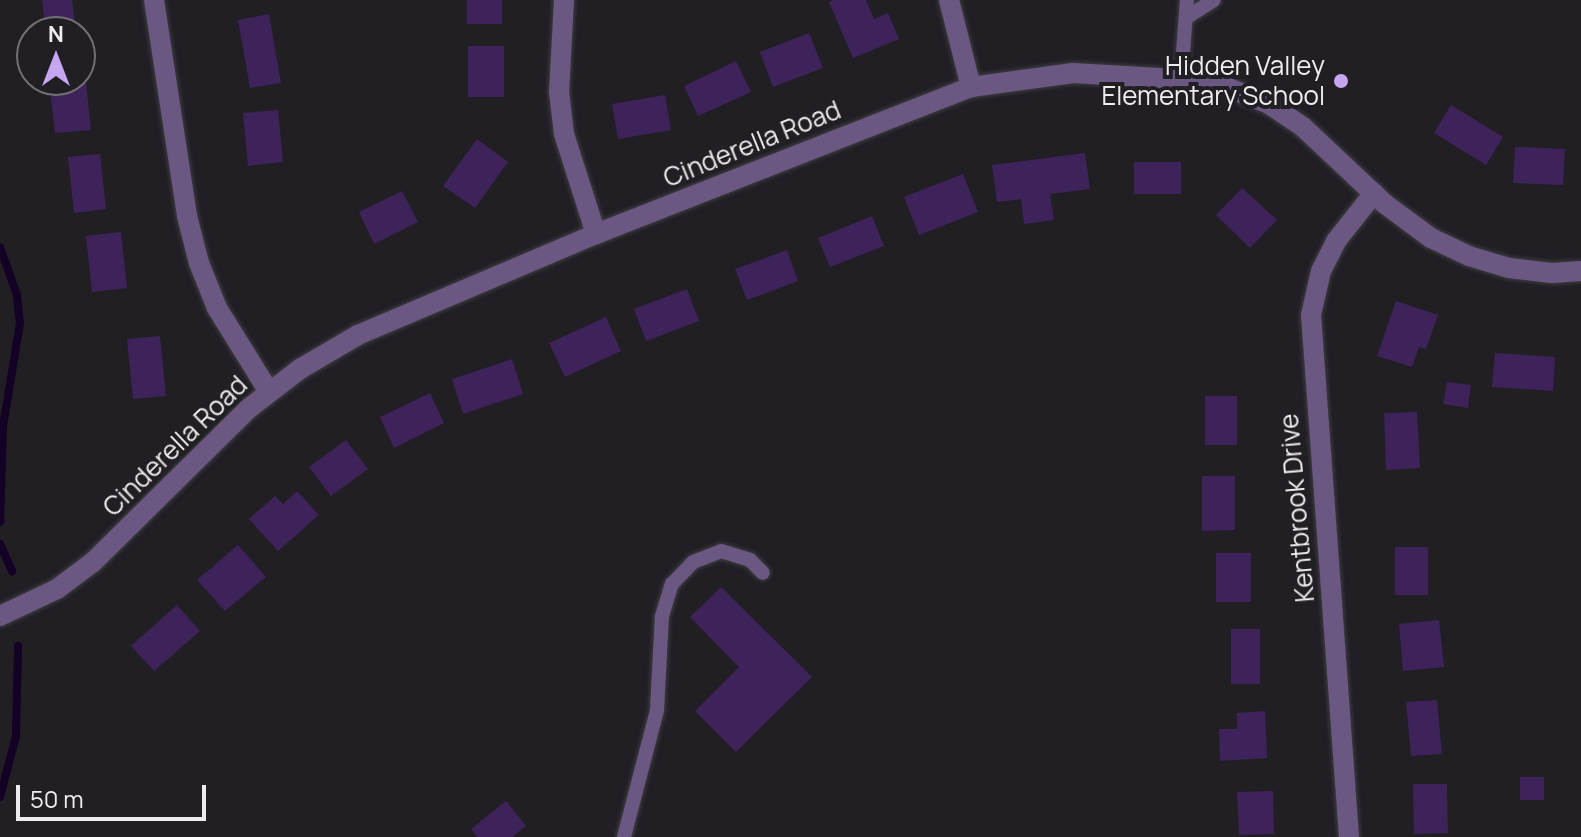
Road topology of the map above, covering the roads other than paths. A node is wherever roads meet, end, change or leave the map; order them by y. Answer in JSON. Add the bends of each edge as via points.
{"nodes":[{"id":1,"x":154,"y":0,"type":"edge"},
{"id":2,"x":564,"y":0,"type":"edge"},
{"id":3,"x":949,"y":0,"type":"edge"},
{"id":4,"x":1187,"y":0,"type":"edge"},
{"id":5,"x":1214,"y":0,"type":"edge"},
{"id":6,"x":1186,"y":18,"type":"junction"},
{"id":7,"x":1181,"y":79,"type":"junction"},
{"id":8,"x":971,"y":87,"type":"junction"},
{"id":9,"x":1374,"y":193,"type":"junction"},
{"id":10,"x":596,"y":234,"type":"junction"},
{"id":11,"x":1581,"y":271,"type":"edge"},
{"id":12,"x":269,"y":392,"type":"junction"},
{"id":13,"x":763,"y":573,"type":"dead end"},
{"id":14,"x":0,"y":616,"type":"edge"},
{"id":15,"x":624,"y":837,"type":"edge"},
{"id":16,"x":1349,"y":837,"type":"edge"}],
"edges":[{"from":1,"to":12,"type":"street","via":[[199,263],[223,319]]},
{"from":2,"to":10,"type":"street","via":[[559,91],[564,134]]},
{"from":3,"to":8,"type":"street"},
{"from":4,"to":6,"type":"lane"},
{"from":5,"to":6,"type":"lane"},
{"from":6,"to":7,"type":"lane"},
{"from":7,"to":8,"type":"street","name":"Cinderella Road","via":[[1073,73]]},
{"from":7,"to":9,"type":"street","name":"Cinderella Road","via":[[1211,81],[1269,104],[1303,127]]},
{"from":8,"to":10,"type":"street","name":"Cinderella Road"},
{"from":9,"to":11,"type":"street","name":"Cinderella Road","via":[[1431,238],[1469,256],[1509,268]]},
{"from":9,"to":16,"type":"street","name":"Kentbrook Drive","via":[[1331,251],[1311,315]]},
{"from":10,"to":12,"type":"street","name":"Cinderella Road","via":[[358,335]]},
{"from":12,"to":14,"type":"street","name":"Cinderella Road","via":[[93,562],[57,589]]},
{"from":13,"to":15,"type":"lane","via":[[737,553],[721,551],[693,562],[672,584],[662,616],[657,710]]}]}
